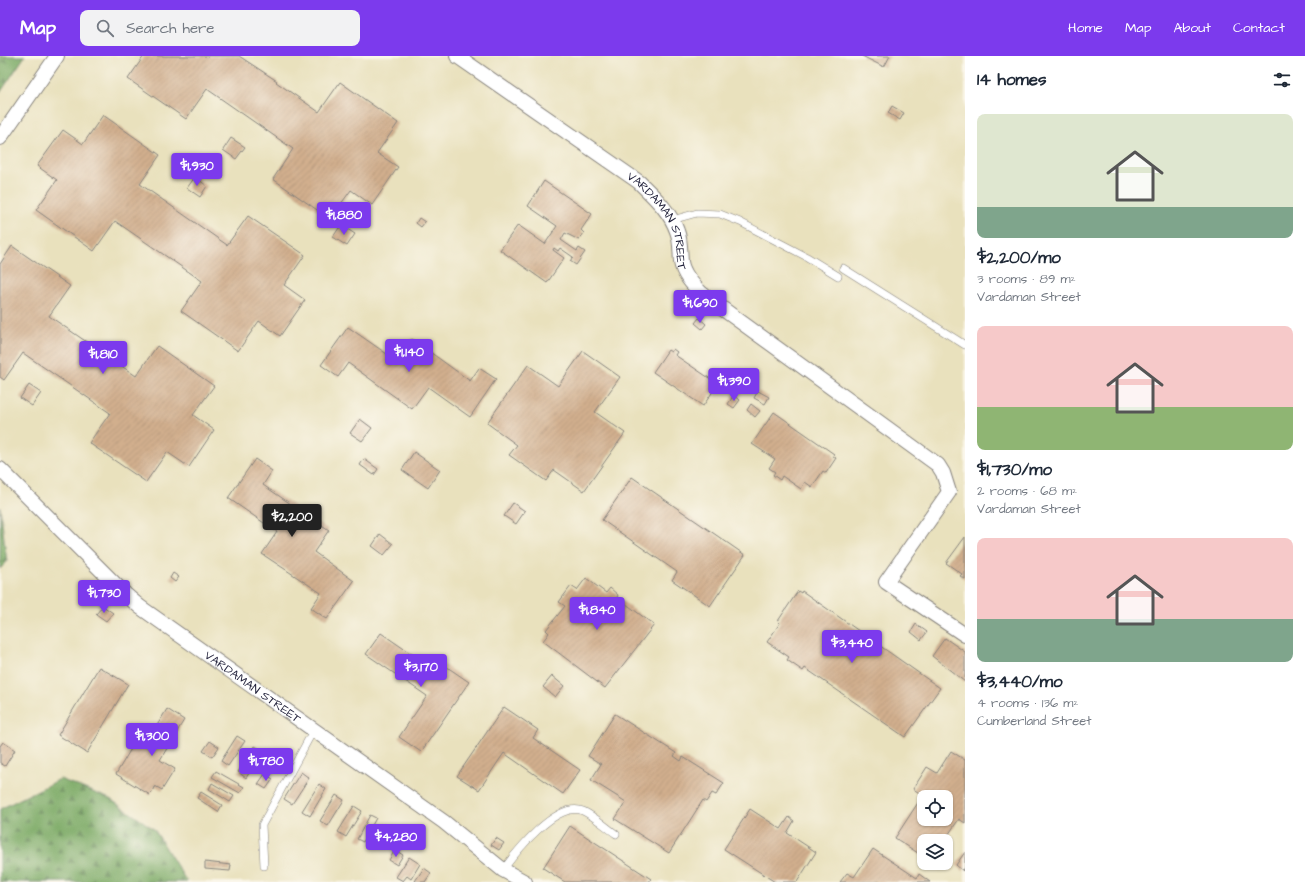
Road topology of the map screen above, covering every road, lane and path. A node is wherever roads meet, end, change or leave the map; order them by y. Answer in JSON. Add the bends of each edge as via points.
{"nodes":[{"id":1,"x":57,"y":56,"type":"edge"},
{"id":2,"x":457,"y":56,"type":"edge"},
{"id":3,"x":0,"y":138,"type":"edge"},
{"id":4,"x":672,"y":220,"type":"junction"},
{"id":5,"x":843,"y":268,"type":"dead end"},
{"id":6,"x":838,"y":276,"type":"dead end"},
{"id":7,"x":965,"y":345,"type":"edge"},
{"id":8,"x":0,"y":469,"type":"edge"},
{"id":9,"x":965,"y":635,"type":"edge"},
{"id":10,"x":314,"y":729,"type":"junction"},
{"id":11,"x":616,"y":834,"type":"dead end"},
{"id":12,"x":264,"y":866,"type":"dead end"},
{"id":13,"x":503,"y":870,"type":"junction"},
{"id":14,"x":525,"y":882,"type":"edge"}],
"edges":[{"from":1,"to":3,"type":"street"},
{"from":2,"to":4,"type":"street","name":"VARDAMAN STREET","via":[[639,182],[662,205]]},
{"from":4,"to":6,"type":"lane","via":[[697,213],[720,214],[794,250]]},
{"from":4,"to":9,"type":"street","name":"VARDAMAN STREET","via":[[681,242],[681,263],[685,274],[700,293],[938,465],[944,473],[949,492],[886,582]]},
{"from":5,"to":7,"type":"lane"},
{"from":8,"to":10,"type":"street","name":"VARDAMAN STREET","via":[[140,607]]},
{"from":10,"to":12,"type":"lane","via":[[262,825]]},
{"from":10,"to":13,"type":"street","name":"VARDAMAN STREET","via":[[444,822]]},
{"from":11,"to":13,"type":"lane","via":[[583,811],[573,810],[556,815],[520,847]]},
{"from":13,"to":14,"type":"street","name":"VARDAMAN STREET"}]}
